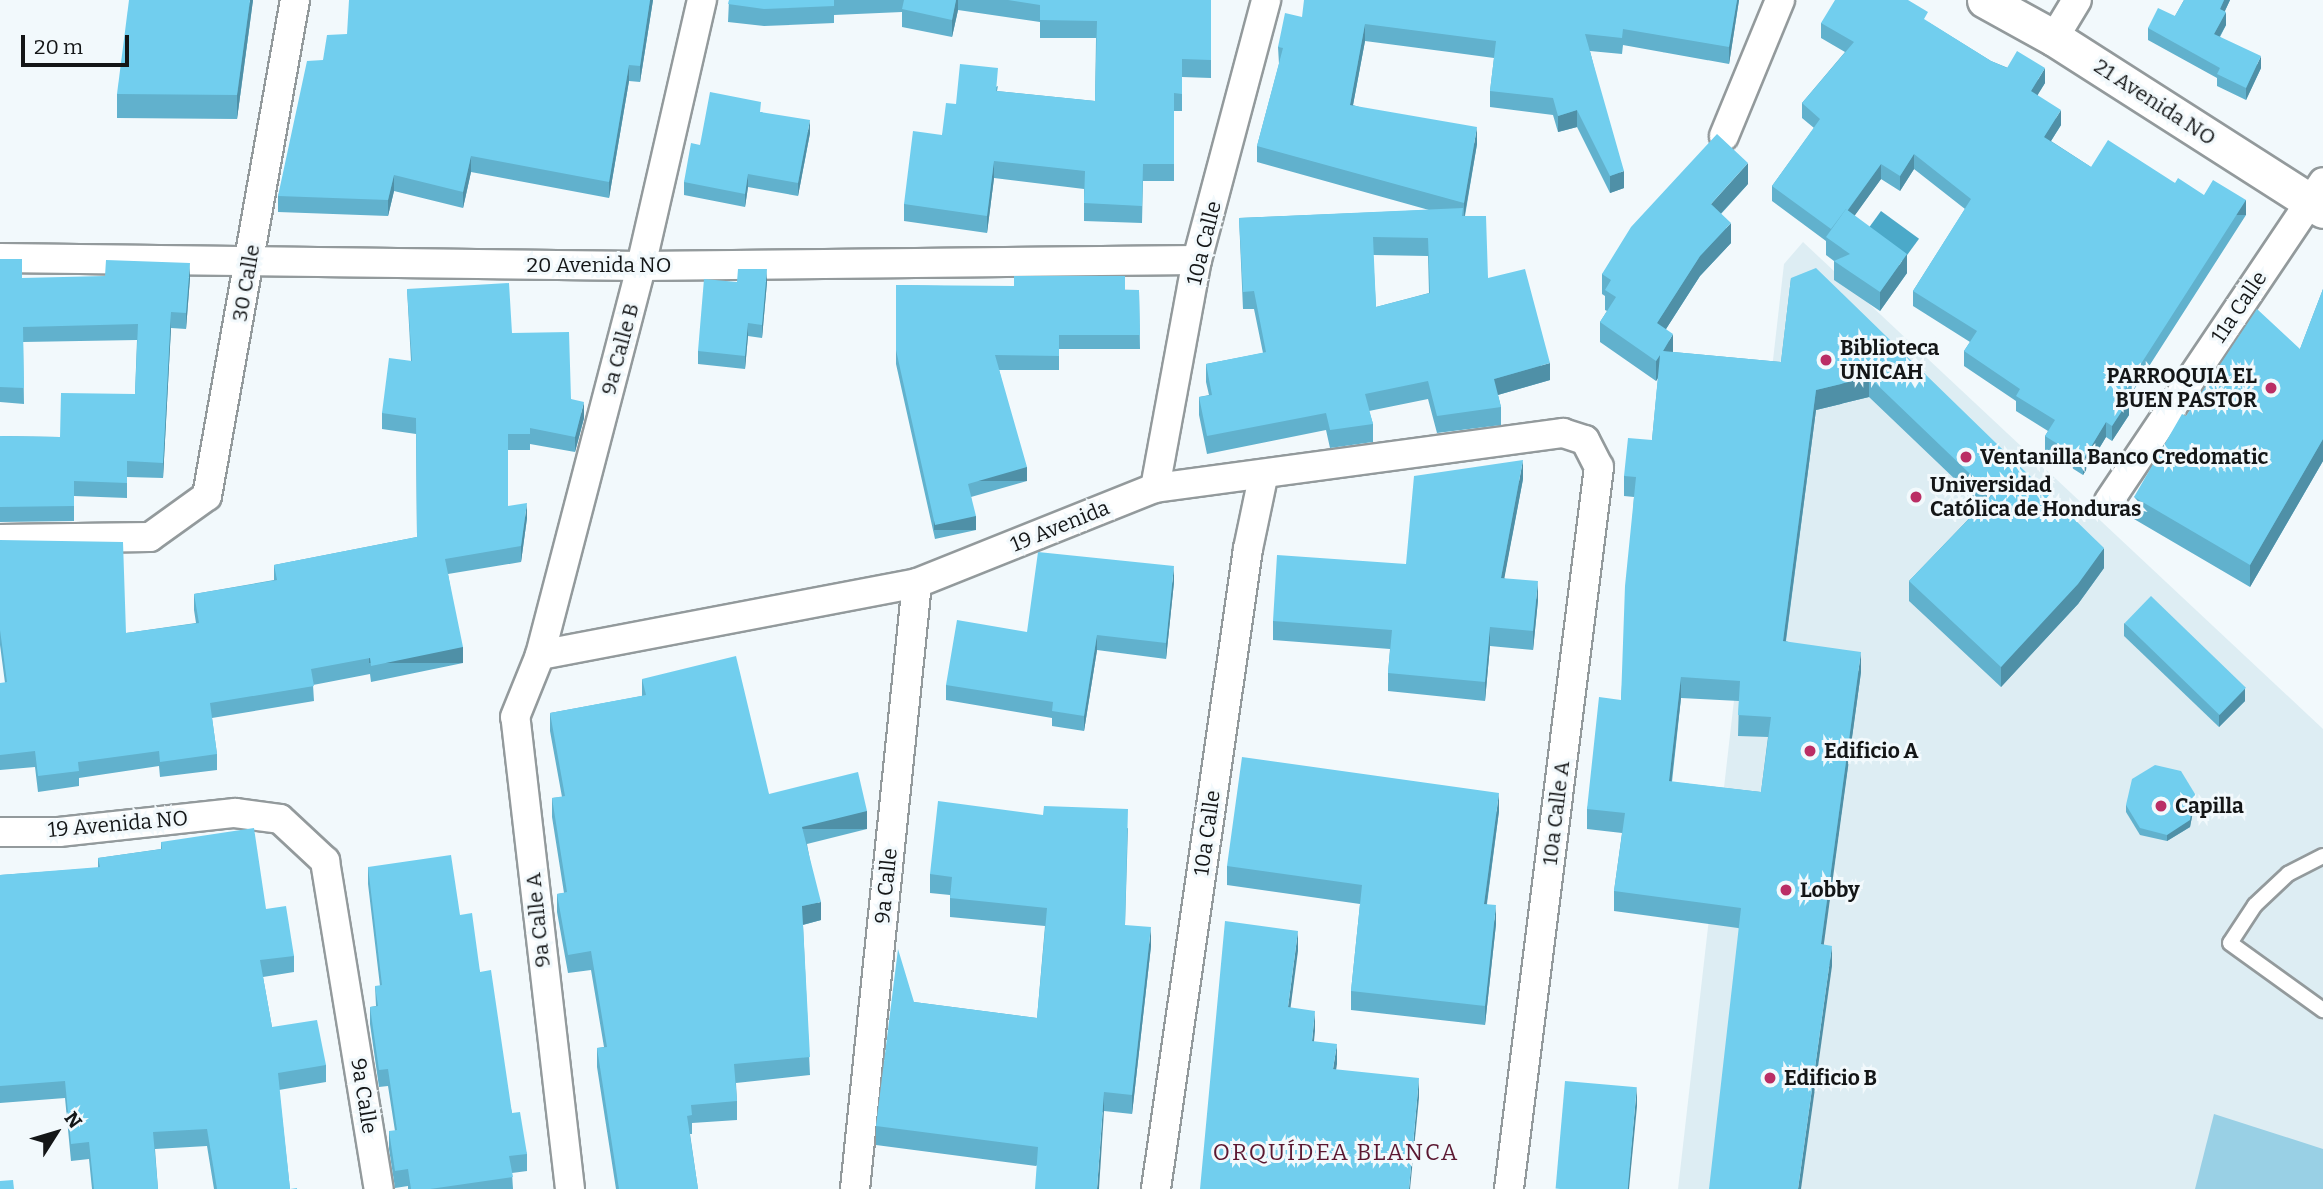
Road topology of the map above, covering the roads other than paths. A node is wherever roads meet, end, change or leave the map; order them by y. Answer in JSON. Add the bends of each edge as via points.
{"nodes":[{"id":1,"x":295,"y":0,"type":"edge"},
{"id":2,"x":702,"y":0,"type":"edge"},
{"id":3,"x":1266,"y":0,"type":"edge"},
{"id":4,"x":1780,"y":0,"type":"edge"},
{"id":5,"x":1985,"y":0,"type":"edge"},
{"id":6,"x":2077,"y":0,"type":"edge"},
{"id":7,"x":2054,"y":38,"type":"junction"},
{"id":8,"x":1724,"y":136,"type":"edge"},
{"id":9,"x":2319,"y":198,"type":"edge"},
{"id":10,"x":0,"y":258,"type":"edge"},
{"id":11,"x":1197,"y":260,"type":"junction"},
{"id":12,"x":250,"y":262,"type":"junction"},
{"id":13,"x":641,"y":266,"type":"junction"},
{"id":14,"x":1585,"y":440,"type":"joint"},
{"id":15,"x":1263,"y":477,"type":"junction"},
{"id":16,"x":1155,"y":488,"type":"junction"},
{"id":17,"x":2109,"y":501,"type":"dead end"},
{"id":18,"x":0,"y":539,"type":"edge"},
{"id":19,"x":917,"y":583,"type":"junction"},
{"id":20,"x":540,"y":655,"type":"junction"},
{"id":21,"x":235,"y":813,"type":"joint"},
{"id":22,"x":0,"y":832,"type":"edge"},
{"id":23,"x":2323,"y":856,"type":"edge"},
{"id":24,"x":2323,"y":1010,"type":"edge"},
{"id":25,"x":379,"y":1189,"type":"edge"},
{"id":26,"x":570,"y":1189,"type":"edge"},
{"id":27,"x":855,"y":1189,"type":"edge"},
{"id":28,"x":1156,"y":1189,"type":"edge"},
{"id":29,"x":1508,"y":1189,"type":"edge"}],
"edges":[{"from":1,"to":12,"type":"street","name":"30 Calle"},
{"from":2,"to":13,"type":"street","name":"9a Calle B"},
{"from":3,"to":11,"type":"street","name":"10a Calle"},
{"from":4,"to":8,"type":"street"},
{"from":5,"to":7,"type":"street","name":"21 Avenida NO"},
{"from":6,"to":7,"type":"street"},
{"from":7,"to":9,"type":"street","name":"21 Avenida NO"},
{"from":9,"to":17,"type":"street","name":"11a Calle"},
{"from":10,"to":12,"type":"street","name":"20 Avenida NO"},
{"from":11,"to":13,"type":"street","name":"20 Avenida NO"},
{"from":11,"to":16,"type":"street","name":"10a Calle"},
{"from":12,"to":13,"type":"street","name":"20 Avenida NO"},
{"from":12,"to":18,"type":"street","name":"30 Calle","via":[[207,496],[150,537]]},
{"from":13,"to":20,"type":"street","name":"9a Calle B"},
{"from":14,"to":15,"type":"street","name":"19 Avenida","via":[[1563,433]]},
{"from":14,"to":29,"type":"street","name":"10a Calle A","via":[[1599,467]]},
{"from":15,"to":16,"type":"street","name":"19 Avenida"},
{"from":15,"to":28,"type":"street","name":"10a Calle","via":[[1246,563]]},
{"from":16,"to":19,"type":"street","name":"19 Avenida"},
{"from":19,"to":20,"type":"street","name":"19 Avenida"},
{"from":19,"to":27,"type":"street","name":"9a Calle"},
{"from":20,"to":26,"type":"street","name":"9a Calle A","via":[[515,717]]},
{"from":21,"to":22,"type":"street","name":"19 Avenida NO","via":[[59,832]]},
{"from":21,"to":25,"type":"street","name":"9a Calle","via":[[281,819],[325,860]]},
{"from":23,"to":24,"type":"lane","via":[[2280,882],[2255,905],[2230,943]]}]}
